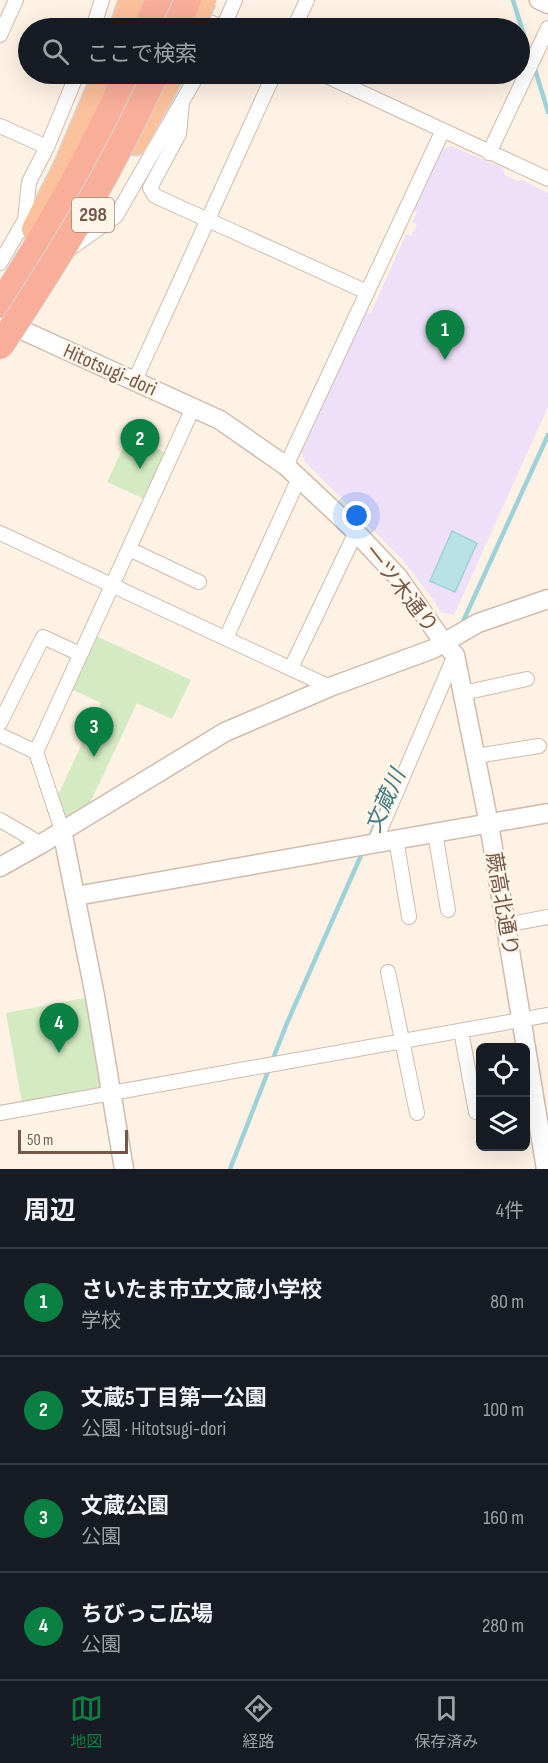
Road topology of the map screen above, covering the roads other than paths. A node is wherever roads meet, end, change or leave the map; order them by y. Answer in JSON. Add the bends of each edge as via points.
{"nodes":[{"id":1,"x":16,"y":0,"type":"edge"},
{"id":2,"x":102,"y":0,"type":"edge"},
{"id":3,"x":131,"y":0,"type":"edge"},
{"id":4,"x":160,"y":0,"type":"edge"},
{"id":5,"x":188,"y":0,"type":"edge"},
{"id":6,"x":204,"y":0,"type":"edge"},
{"id":7,"x":235,"y":0,"type":"edge"},
{"id":8,"x":307,"y":0,"type":"edge"},
{"id":9,"x":539,"y":0,"type":"edge"},
{"id":10,"x":548,"y":4,"type":"edge"},
{"id":11,"x":96,"y":18,"type":"edge"},
{"id":12,"x":125,"y":18,"type":"edge"},
{"id":13,"x":152,"y":18,"type":"edge"},
{"id":14,"x":180,"y":18,"type":"edge"},
{"id":15,"x":196,"y":18,"type":"edge"},
{"id":16,"x":200,"y":18,"type":"edge"},
{"id":17,"x":227,"y":18,"type":"edge"},
{"id":18,"x":299,"y":18,"type":"edge"},
{"id":19,"x":548,"y":27,"type":"edge"},
{"id":20,"x":0,"y":35,"type":"edge"},
{"id":21,"x":530,"y":64,"type":"edge"},
{"id":22,"x":73,"y":84,"type":"edge"},
{"id":23,"x":101,"y":84,"type":"edge"},
{"id":24,"x":122,"y":84,"type":"edge"},
{"id":25,"x":150,"y":84,"type":"edge"},
{"id":26,"x":167,"y":84,"type":"edge"},
{"id":27,"x":192,"y":84,"type":"edge"},
{"id":28,"x":269,"y":84,"type":"edge"},
{"id":29,"x":344,"y":84,"type":"edge"},
{"id":30,"x":520,"y":84,"type":"edge"},
{"id":31,"x":182,"y":102,"type":"junction"},
{"id":32,"x":0,"y":126,"type":"edge"},
{"id":33,"x":443,"y":130,"type":"junction"},
{"id":34,"x":47,"y":147,"type":"junction"},
{"id":35,"x":489,"y":153,"type":"junction"},
{"id":36,"x":548,"y":179,"type":"edge"},
{"id":37,"x":208,"y":220,"type":"junction"},
{"id":38,"x":71,"y":248,"type":"junction"},
{"id":39,"x":0,"y":263,"type":"edge"},
{"id":40,"x":0,"y":285,"type":"edge"},
{"id":41,"x":367,"y":292,"type":"junction"},
{"id":42,"x":0,"y":305,"type":"edge"},
{"id":43,"x":4,"y":335,"type":"edge"},
{"id":44,"x":135,"y":380,"type":"junction"},
{"id":45,"x":193,"y":408,"type":"junction"},
{"id":46,"x":292,"y":472,"type":"junction"},
{"id":47,"x":356,"y":532,"type":"junction"},
{"id":48,"x":0,"y":533,"type":"edge"},
{"id":49,"x":129,"y":549,"type":"junction"},
{"id":50,"x":199,"y":582,"type":"dead end"},
{"id":51,"x":111,"y":585,"type":"junction"},
{"id":52,"x":548,"y":599,"type":"edge"},
{"id":53,"x":226,"y":638,"type":"junction"},
{"id":54,"x":450,"y":647,"type":"junction"},
{"id":55,"x":80,"y":654,"type":"junction"},
{"id":56,"x":291,"y":668,"type":"junction"},
{"id":57,"x":527,"y":679,"type":"dead end"},
{"id":58,"x":330,"y":687,"type":"junction"},
{"id":59,"x":463,"y":693,"type":"junction"},
{"id":60,"x":1,"y":734,"type":"edge"},
{"id":61,"x":539,"y":746,"type":"dead end"},
{"id":62,"x":36,"y":752,"type":"junction"},
{"id":63,"x":476,"y":756,"type":"junction"},
{"id":64,"x":548,"y":813,"type":"edge"},
{"id":65,"x":0,"y":819,"type":"edge"},
{"id":66,"x":489,"y":824,"type":"junction"},
{"id":67,"x":62,"y":830,"type":"junction"},
{"id":68,"x":435,"y":832,"type":"junction"},
{"id":69,"x":396,"y":839,"type":"junction"},
{"id":70,"x":375,"y":842,"type":"junction"},
{"id":71,"x":41,"y":844,"type":"junction"},
{"id":72,"x":0,"y":867,"type":"edge"},
{"id":73,"x":76,"y":896,"type":"junction"},
{"id":74,"x":448,"y":910,"type":"dead end"},
{"id":75,"x":409,"y":917,"type":"dead end"},
{"id":76,"x":548,"y":917,"type":"edge"},
{"id":77,"x":505,"y":925,"type":"junction"},
{"id":78,"x":388,"y":972,"type":"dead end"},
{"id":79,"x":548,"y":1015,"type":"edge"},
{"id":80,"x":522,"y":1020,"type":"junction"},
{"id":81,"x":460,"y":1031,"type":"junction"},
{"id":82,"x":402,"y":1041,"type":"junction"},
{"id":83,"x":112,"y":1093,"type":"junction"},
{"id":84,"x":476,"y":1112,"type":"dead end"},
{"id":85,"x":0,"y":1113,"type":"edge"},
{"id":86,"x":417,"y":1113,"type":"dead end"},
{"id":87,"x":124,"y":1169,"type":"edge"},
{"id":88,"x":546,"y":1169,"type":"edge"}],
"edges":[{"from":1,"to":20,"type":"street"},
{"from":2,"to":11,"type":"street"},
{"from":3,"to":12,"type":"highway"},
{"from":4,"to":13,"type":"highway"},
{"from":4,"to":16,"type":"street"},
{"from":5,"to":14,"type":"highway","bridge":true},
{"from":6,"to":15,"type":"highway","bridge":true},
{"from":7,"to":17,"type":"street"},
{"from":8,"to":18,"type":"street"},
{"from":9,"to":10,"type":"street"},
{"from":19,"to":21,"type":"street"},
{"from":22,"to":34,"type":"street"},
{"from":23,"to":40,"type":"highway","number":"298","via":[[65,168]]},
{"from":24,"to":42,"type":"highway","via":[[75,178]]},
{"from":25,"to":43,"type":"highway","bridge":true,"via":[[97,191],[43,282]]},
{"from":26,"to":38,"type":"highway","number":"298","via":[[111,188]]},
{"from":27,"to":31,"type":"street"},
{"from":28,"to":37,"type":"street"},
{"from":29,"to":33,"type":"street"},
{"from":30,"to":35,"type":"street"},
{"from":31,"to":37,"type":"street","via":[[179,134],[150,188],[155,196]]},
{"from":31,"to":38,"type":"street","via":[[116,216]]},
{"from":32,"to":34,"type":"street"},
{"from":33,"to":35,"type":"street"},
{"from":33,"to":41,"type":"street"},
{"from":34,"to":39,"type":"street","via":[[29,182],[25,220]]},
{"from":35,"to":36,"type":"street"},
{"from":37,"to":41,"type":"street"},
{"from":37,"to":44,"type":"street"},
{"from":38,"to":43,"type":"highway","number":"298"},
{"from":41,"to":46,"type":"street"},
{"from":43,"to":44,"type":"street","name":"Hitotsugi-dori"},
{"from":44,"to":45,"type":"street","name":"Hitotsugi-dori"},
{"from":45,"to":46,"type":"street","name":"一ツ木通り","via":[[220,420]]},
{"from":45,"to":49,"type":"street"},
{"from":46,"to":47,"type":"street","name":"一ツ木通り"},
{"from":46,"to":53,"type":"street"},
{"from":47,"to":54,"type":"street","name":"一ツ木通り","via":[[398,578]]},
{"from":47,"to":56,"type":"street"},
{"from":48,"to":51,"type":"street"},
{"from":49,"to":50,"type":"street"},
{"from":49,"to":51,"type":"street"},
{"from":51,"to":53,"type":"street"},
{"from":51,"to":55,"type":"street"},
{"from":52,"to":54,"type":"street","via":[[478,623]]},
{"from":53,"to":56,"type":"street"},
{"from":54,"to":58,"type":"street","via":[[434,649]]},
{"from":54,"to":59,"type":"street","name":"蕨高北通り"},
{"from":54,"to":70,"type":"street"},
{"from":55,"to":60,"type":"street","via":[[43,637]]},
{"from":55,"to":62,"type":"street"},
{"from":56,"to":58,"type":"street"},
{"from":57,"to":59,"type":"street"},
{"from":58,"to":67,"type":"street","via":[[225,732]]},
{"from":59,"to":63,"type":"street","name":"蕨高北通り"},
{"from":60,"to":62,"type":"street"},
{"from":61,"to":63,"type":"street"},
{"from":62,"to":67,"type":"street"},
{"from":63,"to":66,"type":"street","name":"蕨高北通り"},
{"from":64,"to":66,"type":"street"},
{"from":65,"to":71,"type":"street"},
{"from":66,"to":68,"type":"street"},
{"from":66,"to":77,"type":"street","name":"蕨高北通り"},
{"from":67,"to":71,"type":"street"},
{"from":67,"to":73,"type":"street"},
{"from":68,"to":69,"type":"street"},
{"from":68,"to":74,"type":"street"},
{"from":69,"to":70,"type":"street"},
{"from":69,"to":75,"type":"street"},
{"from":70,"to":73,"type":"street"},
{"from":71,"to":72,"type":"street"},
{"from":73,"to":83,"type":"street"},
{"from":76,"to":77,"type":"street"},
{"from":77,"to":80,"type":"street","name":"蕨高北通り"},
{"from":78,"to":82,"type":"street"},
{"from":79,"to":80,"type":"street"},
{"from":80,"to":81,"type":"street"},
{"from":80,"to":88,"type":"street","name":"蕨高北通り"},
{"from":81,"to":82,"type":"street"},
{"from":81,"to":84,"type":"street"},
{"from":82,"to":83,"type":"street"},
{"from":82,"to":86,"type":"street"},
{"from":83,"to":85,"type":"street"},
{"from":83,"to":87,"type":"street"}]}
